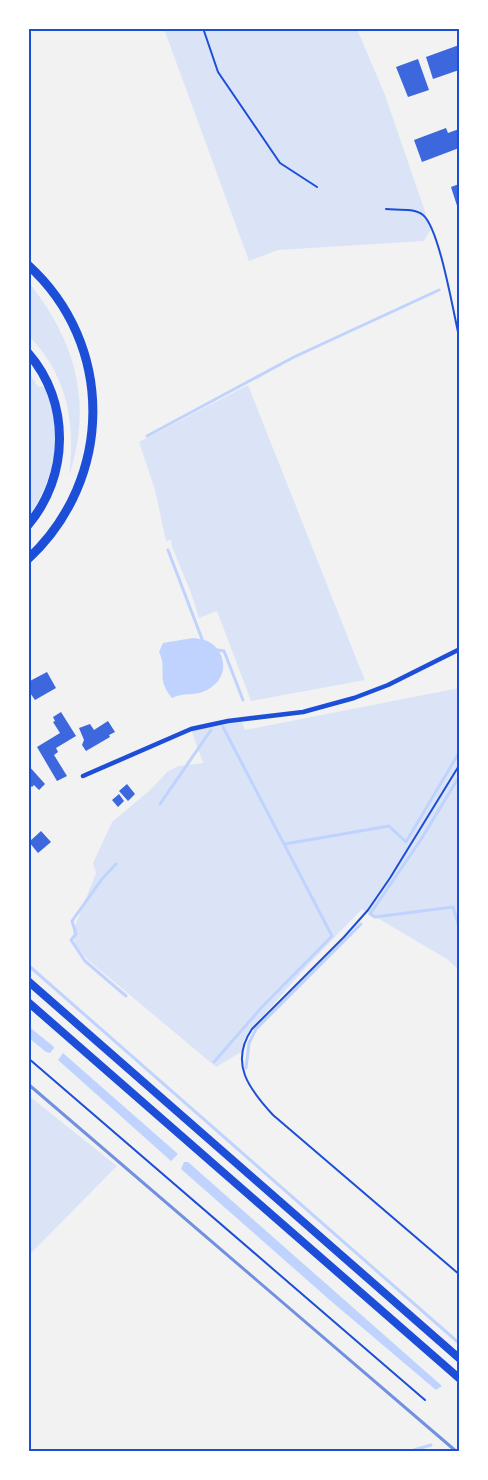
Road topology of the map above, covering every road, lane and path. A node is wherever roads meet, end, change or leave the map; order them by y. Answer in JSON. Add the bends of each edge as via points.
{"nodes":[{"id":1,"x":203,"y":28,"type":"edge"},
{"id":2,"x":317,"y":187,"type":"dead end"},
{"id":3,"x":386,"y":209,"type":"dead end"},
{"id":4,"x":28,"y":264,"type":"edge"},
{"id":5,"x":459,"y":341,"type":"edge"},
{"id":6,"x":28,"y":353,"type":"edge"},
{"id":7,"x":28,"y":525,"type":"edge"},
{"id":8,"x":28,"y":559,"type":"edge"},
{"id":9,"x":459,"y":649,"type":"edge"},
{"id":10,"x":459,"y":764,"type":"edge"},
{"id":11,"x":83,"y":776,"type":"dead end"},
{"id":12,"x":28,"y":981,"type":"edge"},
{"id":13,"x":28,"y":1002,"type":"edge"},
{"id":14,"x":28,"y":1058,"type":"edge"},
{"id":15,"x":459,"y":1275,"type":"edge"},
{"id":16,"x":459,"y":1359,"type":"edge"},
{"id":17,"x":459,"y":1379,"type":"edge"},
{"id":18,"x":425,"y":1400,"type":"dead end"}],
"edges":[{"from":1,"to":2,"type":"path","via":[[218,72],[280,163]]},
{"from":3,"to":5,"type":"path","via":[[416,212],[429,223],[446,274]]},
{"from":4,"to":8,"type":"highway","via":[[58,298],[78,336],[90,375],[93,415],[88,457],[75,496],[52,534]]},
{"from":6,"to":7,"type":"highway","via":[[41,370],[54,400],[60,448],[52,486]]},
{"from":9,"to":11,"type":"street","via":[[354,698],[303,712],[191,729]]},
{"from":10,"to":15,"type":"path","via":[[368,910],[252,1029],[241,1052],[244,1074],[255,1096]]},
{"from":12,"to":16,"type":"highway"},
{"from":13,"to":17,"type":"highway"},
{"from":14,"to":18,"type":"path"}]}
